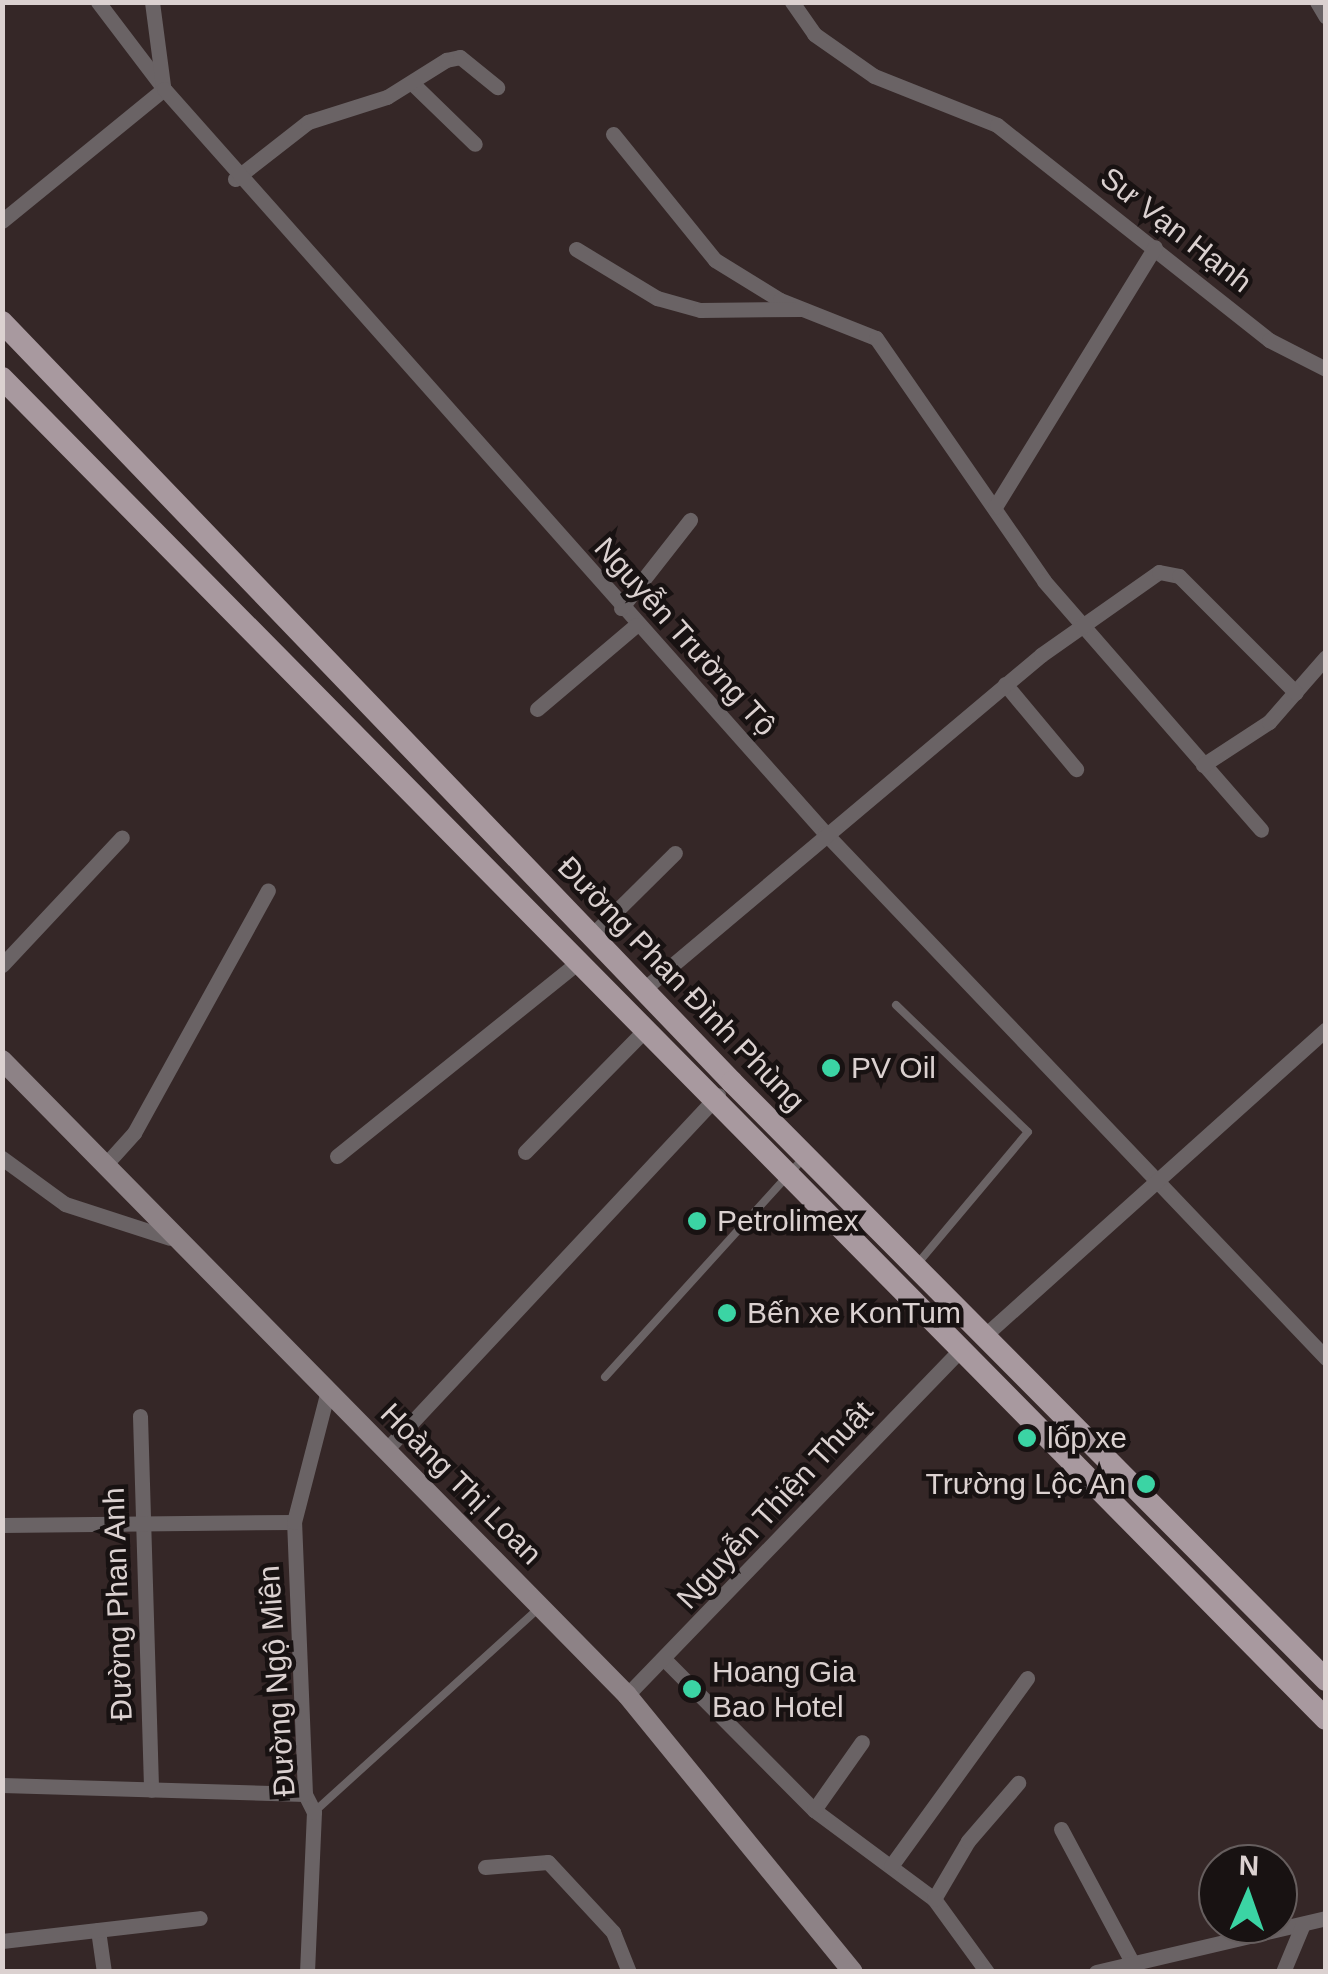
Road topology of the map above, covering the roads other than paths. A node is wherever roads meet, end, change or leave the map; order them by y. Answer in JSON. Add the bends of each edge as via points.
{"nodes":[{"id":1,"x":98,"y":2,"type":"edge"},
{"id":2,"x":152,"y":2,"type":"edge"},
{"id":3,"x":792,"y":2,"type":"edge"},
{"id":4,"x":1316,"y":2,"type":"edge"},
{"id":5,"x":1326,"y":16,"type":"edge"},
{"id":6,"x":412,"y":84,"type":"junction"},
{"id":7,"x":497,"y":87,"type":"dead end"},
{"id":8,"x":164,"y":89,"type":"junction"},
{"id":9,"x":613,"y":134,"type":"dead end"},
{"id":10,"x":475,"y":144,"type":"dead end"},
{"id":11,"x":235,"y":179,"type":"junction"},
{"id":12,"x":2,"y":221,"type":"edge"},
{"id":13,"x":1155,"y":246,"type":"junction"},
{"id":14,"x":576,"y":249,"type":"dead end"},
{"id":15,"x":803,"y":309,"type":"junction"},
{"id":16,"x":2,"y":322,"type":"edge"},
{"id":17,"x":1326,"y":369,"type":"edge"},
{"id":18,"x":2,"y":378,"type":"edge"},
{"id":19,"x":994,"y":507,"type":"junction"},
{"id":20,"x":690,"y":520,"type":"dead end"},
{"id":21,"x":622,"y":608,"type":"junction"},
{"id":22,"x":636,"y":625,"type":"junction"},
{"id":23,"x":1084,"y":631,"type":"junction"},
{"id":24,"x":1326,"y":657,"type":"edge"},
{"id":25,"x":1006,"y":684,"type":"junction"},
{"id":26,"x":1296,"y":692,"type":"junction"},
{"id":27,"x":537,"y":709,"type":"dead end"},
{"id":28,"x":1202,"y":765,"type":"junction"},
{"id":29,"x":1076,"y":769,"type":"dead end"},
{"id":30,"x":1261,"y":830,"type":"dead end"},
{"id":31,"x":825,"y":833,"type":"junction"},
{"id":32,"x":122,"y":837,"type":"dead end"},
{"id":33,"x":675,"y":852,"type":"dead end"},
{"id":34,"x":268,"y":890,"type":"dead end"},
{"id":35,"x":592,"y":936,"type":"junction"},
{"id":36,"x":578,"y":962,"type":"junction"},
{"id":37,"x":2,"y":965,"type":"edge"},
{"id":38,"x":644,"y":989,"type":"junction"},
{"id":39,"x":896,"y":1005,"type":"dead end"},
{"id":40,"x":1326,"y":1029,"type":"edge"},
{"id":41,"x":645,"y":1030,"type":"junction"},
{"id":42,"x":2,"y":1060,"type":"edge"},
{"id":43,"x":732,"y":1082,"type":"junction"},
{"id":44,"x":713,"y":1099,"type":"junction"},
{"id":45,"x":525,"y":1152,"type":"dead end"},
{"id":46,"x":337,"y":1156,"type":"dead end"},
{"id":47,"x":807,"y":1156,"type":"junction"},
{"id":48,"x":2,"y":1158,"type":"edge"},
{"id":49,"x":106,"y":1164,"type":"junction"},
{"id":50,"x":788,"y":1173,"type":"junction"},
{"id":51,"x":1159,"y":1182,"type":"junction"},
{"id":52,"x":170,"y":1238,"type":"junction"},
{"id":53,"x":914,"y":1266,"type":"junction"},
{"id":54,"x":984,"y":1337,"type":"junction"},
{"id":55,"x":960,"y":1350,"type":"junction"},
{"id":56,"x":1326,"y":1358,"type":"edge"},
{"id":57,"x":605,"y":1378,"type":"dead end"},
{"id":58,"x":328,"y":1391,"type":"junction"},
{"id":59,"x":140,"y":1416,"type":"dead end"},
{"id":60,"x":386,"y":1450,"type":"junction"},
{"id":61,"x":294,"y":1522,"type":"junction"},
{"id":62,"x":2,"y":1525,"type":"edge"},
{"id":63,"x":144,"y":1525,"type":"junction"},
{"id":64,"x":540,"y":1607,"type":"junction"},
{"id":65,"x":666,"y":1660,"type":"junction"},
{"id":66,"x":1027,"y":1678,"type":"dead end"},
{"id":67,"x":1326,"y":1680,"type":"edge"},
{"id":68,"x":627,"y":1695,"type":"junction"},
{"id":69,"x":1326,"y":1718,"type":"edge"},
{"id":70,"x":862,"y":1742,"type":"dead end"},
{"id":71,"x":1018,"y":1783,"type":"dead end"},
{"id":72,"x":2,"y":1786,"type":"edge"},
{"id":73,"x":151,"y":1790,"type":"junction"},
{"id":74,"x":305,"y":1794,"type":"junction"},
{"id":75,"x":814,"y":1810,"type":"junction"},
{"id":76,"x":314,"y":1812,"type":"junction"},
{"id":77,"x":1061,"y":1828,"type":"dead end"},
{"id":78,"x":485,"y":1866,"type":"dead end"},
{"id":79,"x":891,"y":1866,"type":"junction"},
{"id":80,"x":934,"y":1899,"type":"junction"},
{"id":81,"x":200,"y":1918,"type":"dead end"},
{"id":82,"x":1326,"y":1918,"type":"edge"},
{"id":83,"x":1303,"y":1924,"type":"junction"},
{"id":84,"x":98,"y":1930,"type":"junction"},
{"id":85,"x":2,"y":1942,"type":"edge"},
{"id":86,"x":1132,"y":1962,"type":"junction"},
{"id":87,"x":104,"y":1972,"type":"edge"},
{"id":88,"x":307,"y":1972,"type":"edge"},
{"id":89,"x":629,"y":1972,"type":"edge"},
{"id":90,"x":854,"y":1972,"type":"edge"},
{"id":91,"x":987,"y":1972,"type":"edge"},
{"id":92,"x":1096,"y":1972,"type":"edge"},
{"id":93,"x":1283,"y":1972,"type":"edge"}],
"edges":[{"from":1,"to":8,"type":"street","name":"Nguyễn Trường Tộ"},
{"from":2,"to":8,"type":"street"},
{"from":3,"to":13,"type":"street","name":"Sư Vạn Hạnh","via":[[814,34],[874,76],[997,125]]},
{"from":4,"to":5,"type":"street"},
{"from":6,"to":7,"type":"street","via":[[460,56]]},
{"from":6,"to":10,"type":"street"},
{"from":6,"to":11,"type":"street","via":[[308,122]]},
{"from":8,"to":11,"type":"street","name":"Nguyễn Trường Tộ"},
{"from":8,"to":12,"type":"street"},
{"from":9,"to":15,"type":"street","via":[[715,260]]},
{"from":11,"to":21,"type":"street","name":"Nguyễn Trường Tộ"},
{"from":13,"to":17,"type":"street","name":"Sư Vạn Hạnh","via":[[1270,340]]},
{"from":13,"to":19,"type":"street"},
{"from":14,"to":15,"type":"street","via":[[657,298],[700,310]]},
{"from":15,"to":19,"type":"street","via":[[876,338]]},
{"from":16,"to":35,"type":"main road","name":"Đường Phan Đình Phùng"},
{"from":18,"to":36,"type":"main road","name":"Đường Phan Đình Phùng"},
{"from":19,"to":23,"type":"street"},
{"from":20,"to":21,"type":"street"},
{"from":21,"to":22,"type":"street","name":"Nguyễn Trường Tộ"},
{"from":22,"to":27,"type":"street"},
{"from":22,"to":31,"type":"street","name":"Nguyễn Trường Tộ"},
{"from":23,"to":25,"type":"street"},
{"from":23,"to":26,"type":"street","via":[[1150,576],[1170,572]]},
{"from":23,"to":28,"type":"street"},
{"from":24,"to":26,"type":"street"},
{"from":25,"to":29,"type":"street"},
{"from":25,"to":31,"type":"street"},
{"from":26,"to":28,"type":"street"},
{"from":28,"to":30,"type":"street"},
{"from":31,"to":38,"type":"street"},
{"from":31,"to":51,"type":"street","name":"Nguyễn Trường Tộ"},
{"from":32,"to":37,"type":"street"},
{"from":33,"to":35,"type":"street"},
{"from":34,"to":49,"type":"street","via":[[134,1133]]},
{"from":35,"to":38,"type":"main road","name":"Đường Phan Đình Phùng"},
{"from":36,"to":41,"type":"main road","name":"Đường Phan Đình Phùng"},
{"from":36,"to":46,"type":"street"},
{"from":38,"to":43,"type":"main road","name":"Đường Phan Đình Phùng"},
{"from":39,"to":53,"type":"lane","via":[[1028,1132]]},
{"from":40,"to":51,"type":"street"},
{"from":41,"to":44,"type":"main road","name":"Đường Phan Đình Phùng"},
{"from":41,"to":45,"type":"street"},
{"from":42,"to":49,"type":"street","name":"Hoàng Thị Loan"},
{"from":43,"to":44,"type":"street"},
{"from":43,"to":47,"type":"main road","name":"Đường Phan Đình Phùng"},
{"from":44,"to":50,"type":"main road","name":"Đường Phan Đình Phùng"},
{"from":44,"to":60,"type":"street"},
{"from":47,"to":50,"type":"lane"},
{"from":47,"to":53,"type":"main road","name":"Đường Phan Đình Phùng"},
{"from":48,"to":52,"type":"street","via":[[66,1204]]},
{"from":49,"to":52,"type":"street","name":"Hoàng Thị Loan"},
{"from":50,"to":55,"type":"main road","name":"Đường Phan Đình Phùng"},
{"from":50,"to":57,"type":"lane"},
{"from":51,"to":54,"type":"street"},
{"from":51,"to":56,"type":"street","name":"Nguyễn Trường Tộ"},
{"from":52,"to":58,"type":"street","name":"Hoàng Thị Loan"},
{"from":53,"to":54,"type":"main road","name":"Đường Phan Đình Phùng"},
{"from":54,"to":67,"type":"main road","name":"Đường Phan Đình Phùng"},
{"from":55,"to":65,"type":"street","name":"Nguyễn Thiện Thuật"},
{"from":55,"to":69,"type":"main road","name":"Đường Phan Đình Phùng"},
{"from":58,"to":60,"type":"street","name":"Hoàng Thị Loan"},
{"from":58,"to":61,"type":"street","name":"Đường Ngộ Miên"},
{"from":59,"to":63,"type":"street","name":"Đường Phan Anh"},
{"from":60,"to":64,"type":"street","name":"Hoàng Thị Loan"},
{"from":61,"to":63,"type":"street"},
{"from":61,"to":74,"type":"street","name":"Đường Ngộ Miên"},
{"from":62,"to":63,"type":"street"},
{"from":63,"to":73,"type":"street","name":"Đường Phan Anh"},
{"from":64,"to":68,"type":"street","name":"Hoàng Thị Loan"},
{"from":64,"to":76,"type":"lane"},
{"from":65,"to":68,"type":"street","name":"Nguyễn Thiện Thuật"},
{"from":65,"to":75,"type":"street"},
{"from":66,"to":79,"type":"street"},
{"from":68,"to":90,"type":"street","name":"Hoàng Thị Loan"},
{"from":70,"to":75,"type":"street"},
{"from":71,"to":80,"type":"street"},
{"from":72,"to":73,"type":"street"},
{"from":73,"to":74,"type":"street"},
{"from":74,"to":76,"type":"street","name":"Đường Ngộ Miên"},
{"from":75,"to":79,"type":"street"},
{"from":76,"to":88,"type":"street","name":"Đường Ngộ Miên"},
{"from":77,"to":86,"type":"street"},
{"from":78,"to":89,"type":"street","via":[[548,1862],[613,1932]]},
{"from":79,"to":80,"type":"street"},
{"from":80,"to":91,"type":"street"},
{"from":81,"to":84,"type":"street"},
{"from":82,"to":83,"type":"street"},
{"from":83,"to":86,"type":"street"},
{"from":83,"to":93,"type":"street"},
{"from":84,"to":85,"type":"street"},
{"from":84,"to":87,"type":"street"},
{"from":86,"to":92,"type":"street"}]}
